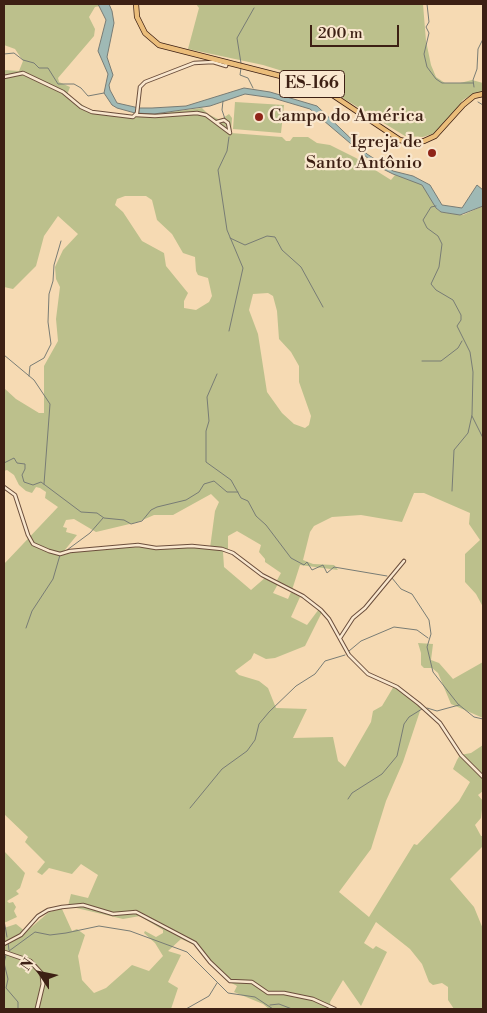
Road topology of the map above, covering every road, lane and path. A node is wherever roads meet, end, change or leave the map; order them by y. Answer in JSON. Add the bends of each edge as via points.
{"nodes":[{"id":1,"x":136,"y":4,"type":"edge"},
{"id":2,"x":227,"y":62,"type":"junction"},
{"id":3,"x":4,"y":77,"type":"edge"},
{"id":4,"x":483,"y":94,"type":"edge"},
{"id":5,"x":136,"y":114,"type":"junction"},
{"id":6,"x":217,"y":122,"type":"junction"},
{"id":7,"x":4,"y":487,"type":"edge"},
{"id":8,"x":404,"y":561,"type":"dead end"},
{"id":9,"x":339,"y":639,"type":"junction"},
{"id":10,"x":483,"y":777,"type":"edge"},
{"id":11,"x":4,"y":944,"type":"edge"},
{"id":12,"x":4,"y":952,"type":"edge"},
{"id":13,"x":37,"y":1009,"type":"edge"},
{"id":14,"x":335,"y":1009,"type":"edge"}],
"edges":[{"from":1,"to":2,"type":"main road","number":"ES-166","via":[[144,33],[159,45]]},
{"from":2,"to":4,"type":"main road","number":"ES-166","via":[[312,84],[389,134],[412,143],[435,136],[463,104]]},
{"from":2,"to":5,"type":"street","via":[[226,66],[213,62],[194,63],[145,82],[140,87]]},
{"from":3,"to":5,"type":"street","via":[[22,72],[63,92],[92,112],[123,116]]},
{"from":5,"to":6,"type":"street","via":[[197,113]]},
{"from":6,"to":6,"type":"street","via":[[228,133],[230,133],[228,122]]},
{"from":7,"to":9,"type":"street","via":[[15,494],[34,544],[49,552],[60,554],[138,545],[222,549],[312,602],[329,619]]},
{"from":8,"to":9,"type":"street","via":[[366,608],[353,618]]},
{"from":9,"to":10,"type":"street","via":[[349,655],[368,674],[397,687],[440,723],[461,755]]},
{"from":11,"to":14,"type":"street","via":[[21,935],[38,916],[55,908],[83,906],[113,914],[136,912],[195,943],[230,981],[252,982],[268,993],[313,999]]},
{"from":12,"to":13,"type":"street","via":[[30,961],[42,974]]}]}
